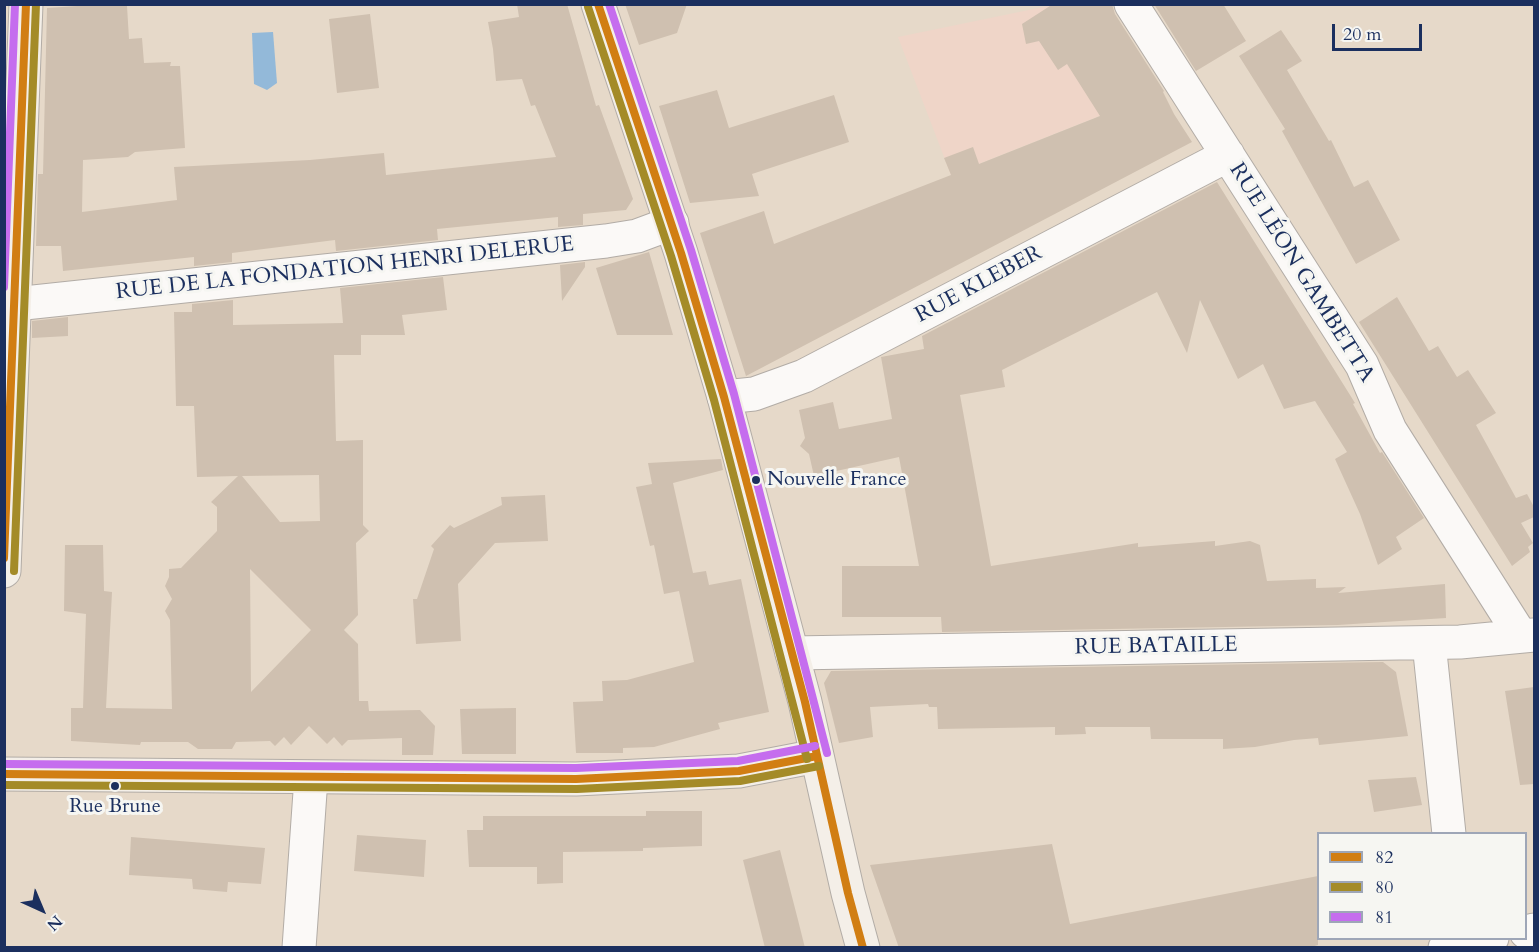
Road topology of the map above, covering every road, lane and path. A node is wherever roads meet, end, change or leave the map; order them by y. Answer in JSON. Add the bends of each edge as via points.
{"nodes":[{"id":1,"x":26,"y":4,"type":"edge"},
{"id":2,"x":598,"y":4,"type":"edge"},
{"id":3,"x":1131,"y":4,"type":"edge"},
{"id":4,"x":1228,"y":155,"type":"junction"},
{"id":5,"x":672,"y":224,"type":"junction"},
{"id":6,"x":15,"y":304,"type":"junction"},
{"id":7,"x":724,"y":397,"type":"junction"},
{"id":8,"x":4,"y":571,"type":"edge"},
{"id":9,"x":1528,"y":635,"type":"edge"},
{"id":10,"x":1429,"y":643,"type":"junction"},
{"id":11,"x":792,"y":652,"type":"junction"},
{"id":12,"x":817,"y":756,"type":"junction"},
{"id":13,"x":4,"y":774,"type":"edge"},
{"id":14,"x":311,"y":778,"type":"junction"},
{"id":15,"x":1449,"y":832,"type":"edge"},
{"id":16,"x":1485,"y":940,"type":"edge"},
{"id":17,"x":1455,"y":944,"type":"edge"},
{"id":18,"x":299,"y":948,"type":"edge"},
{"id":19,"x":863,"y":948,"type":"edge"}],
"edges":[{"from":1,"to":6,"type":"main road"},
{"from":2,"to":5,"type":"main road"},
{"from":3,"to":4,"type":"street","name":"RUE LÉON GAMBETTA"},
{"from":4,"to":7,"type":"street","name":"RUE KLEBER","via":[[818,369],[765,391]]},
{"from":4,"to":9,"type":"street","name":"RUE LÉON GAMBETTA","via":[[1362,365],[1390,430]]},
{"from":5,"to":6,"type":"street","name":"RUE DE LA FONDATION HENRI DELERUE","via":[[623,239]]},
{"from":5,"to":7,"type":"main road"},
{"from":6,"to":8,"type":"main road"},
{"from":7,"to":11,"type":"main road"},
{"from":9,"to":10,"type":"street","name":"RUE BATAILLE"},
{"from":10,"to":11,"type":"street","name":"RUE BATAILLE"},
{"from":10,"to":15,"type":"street"},
{"from":11,"to":12,"type":"main road"},
{"from":12,"to":14,"type":"main road","via":[[739,771],[636,777]]},
{"from":12,"to":19,"type":"main road"},
{"from":13,"to":14,"type":"main road"},
{"from":14,"to":18,"type":"street"},
{"from":16,"to":17,"type":"street"}]}
